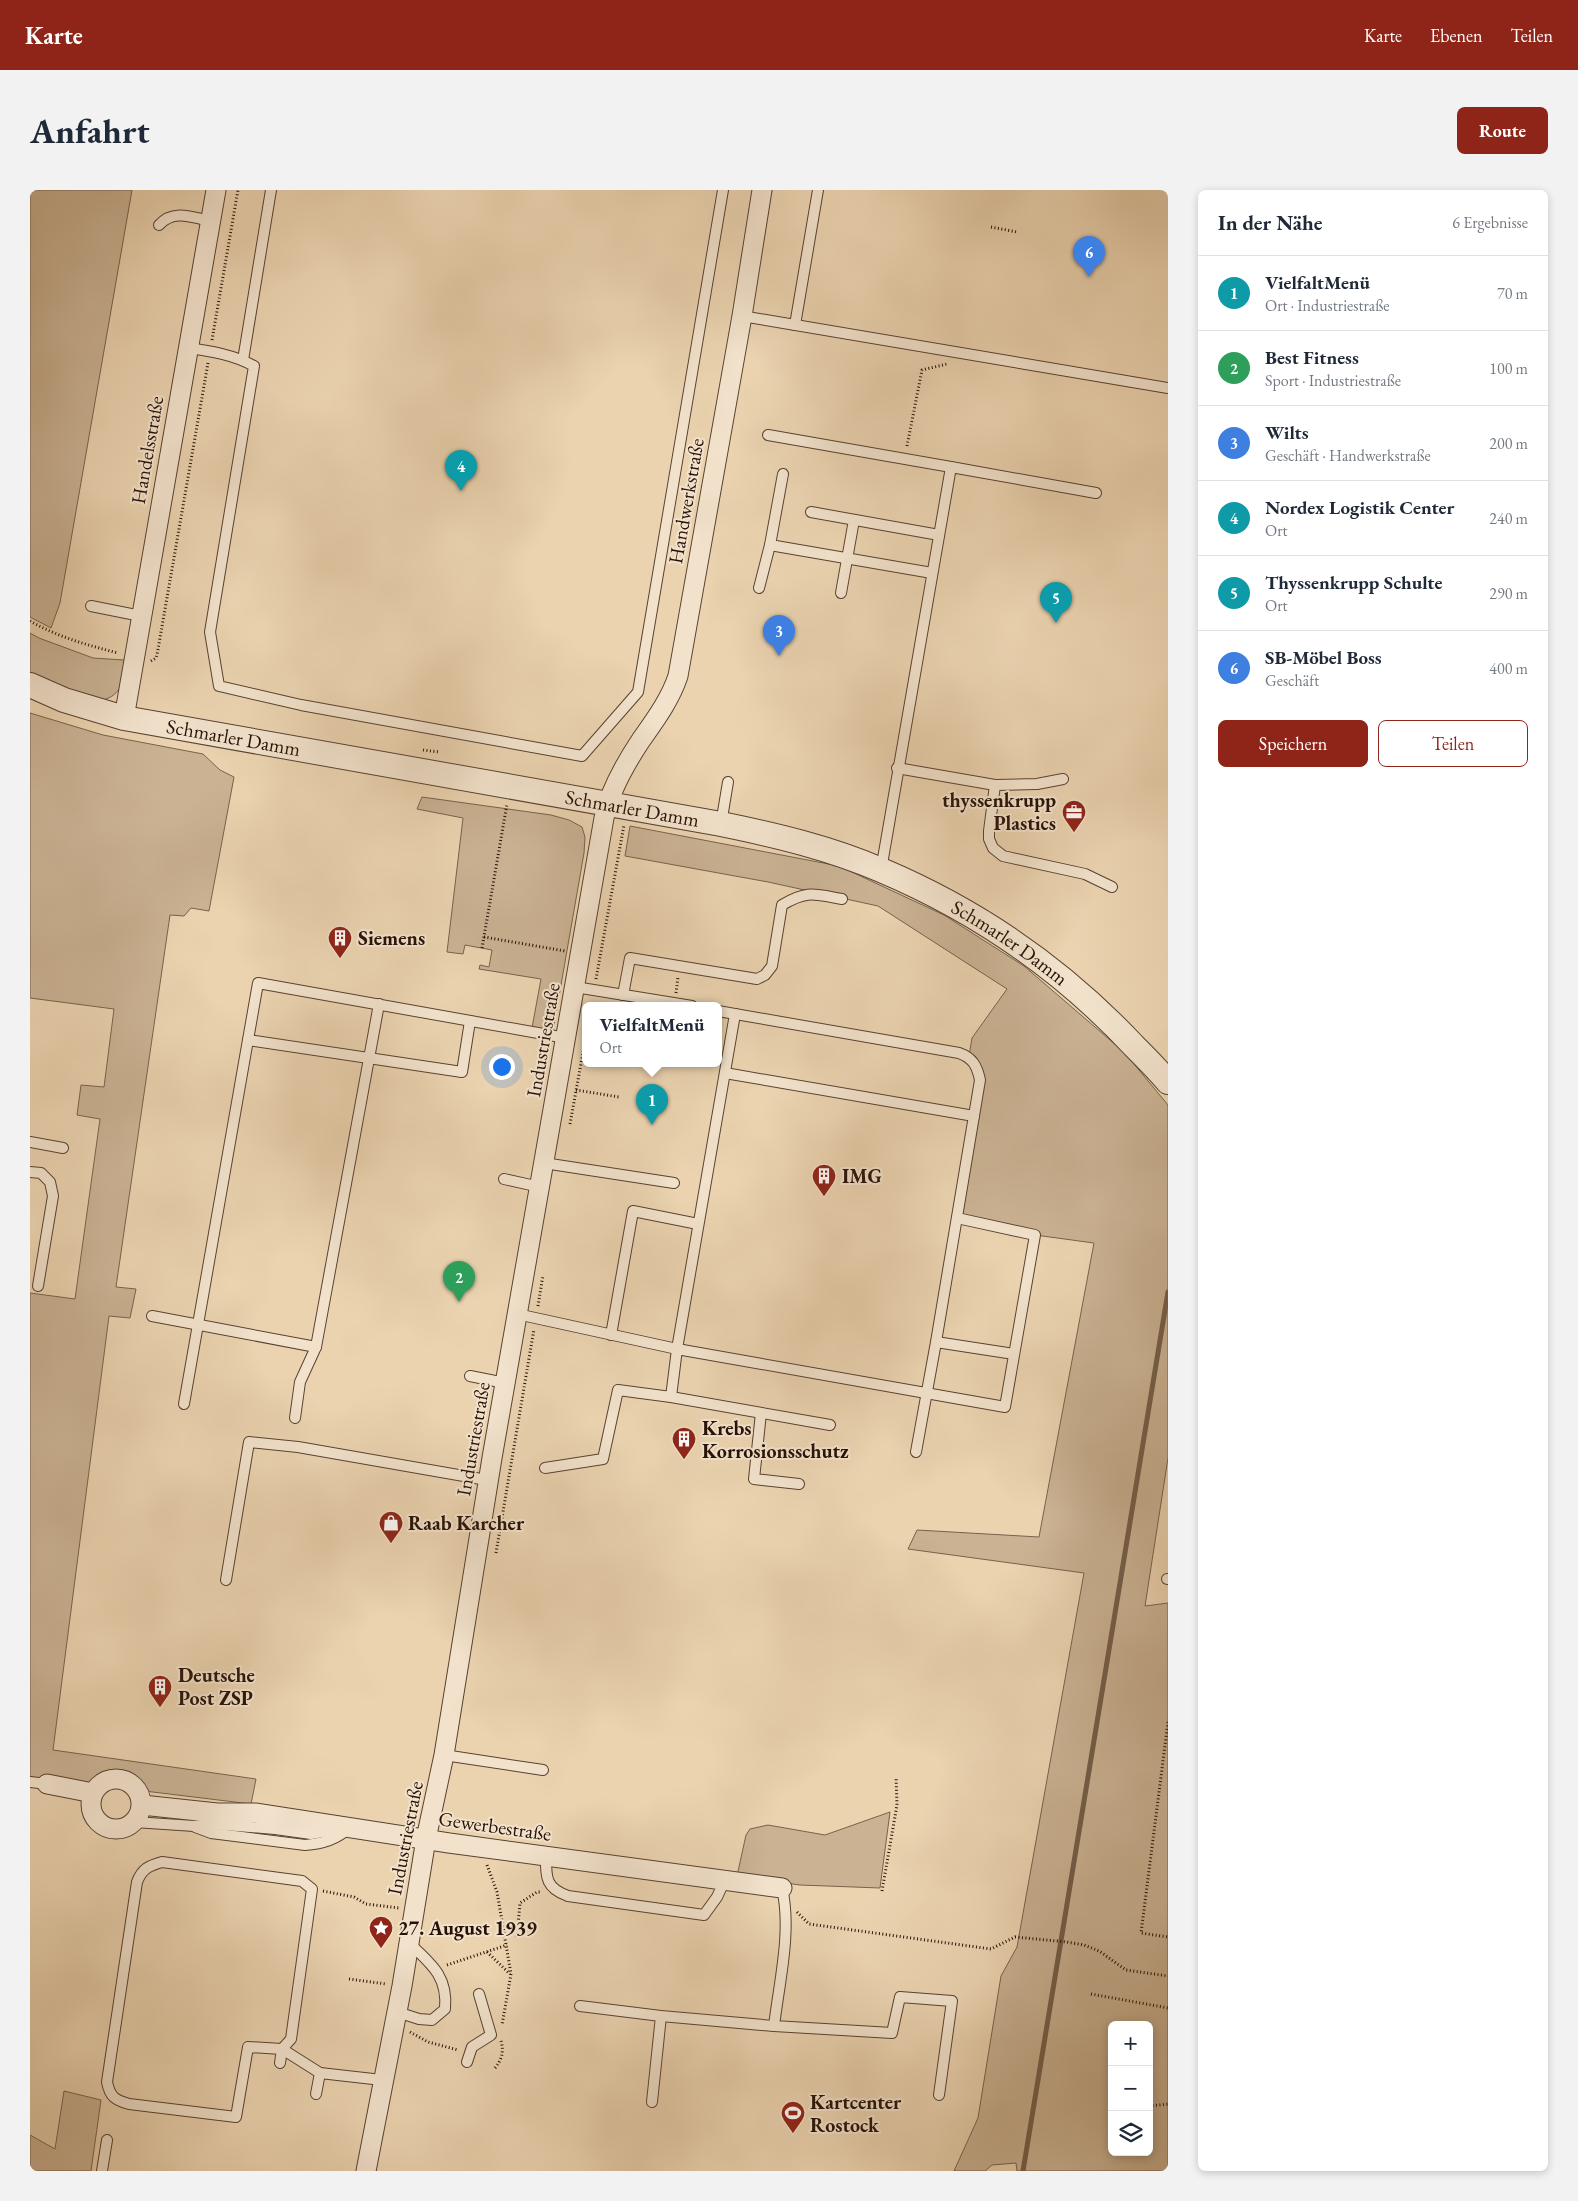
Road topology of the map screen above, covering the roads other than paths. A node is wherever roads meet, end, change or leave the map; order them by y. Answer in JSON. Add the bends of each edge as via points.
{"nodes":[{"id":1,"x":216,"y":190,"type":"edge"},
{"id":2,"x":271,"y":190,"type":"edge"},
{"id":3,"x":723,"y":190,"type":"edge"},
{"id":4,"x":762,"y":190,"type":"edge"},
{"id":5,"x":818,"y":190,"type":"edge"},
{"id":6,"x":210,"y":220,"type":"junction"},
{"id":7,"x":159,"y":225,"type":"dead end"},
{"id":8,"x":742,"y":316,"type":"junction"},
{"id":9,"x":795,"y":325,"type":"junction"},
{"id":10,"x":188,"y":348,"type":"junction"},
{"id":11,"x":243,"y":360,"type":"junction"},
{"id":12,"x":1168,"y":388,"type":"edge"},
{"id":13,"x":768,"y":434,"type":"dead end"},
{"id":14,"x":952,"y":467,"type":"junction"},
{"id":15,"x":782,"y":474,"type":"dead end"},
{"id":16,"x":1096,"y":493,"type":"dead end"},
{"id":17,"x":811,"y":512,"type":"dead end"},
{"id":18,"x":854,"y":520,"type":"junction"},
{"id":19,"x":939,"y":535,"type":"junction"},
{"id":20,"x":770,"y":545,"type":"junction"},
{"id":21,"x":847,"y":558,"type":"junction"},
{"id":22,"x":932,"y":574,"type":"junction"},
{"id":23,"x":759,"y":588,"type":"dead end"},
{"id":24,"x":841,"y":593,"type":"dead end"},
{"id":25,"x":91,"y":606,"type":"dead end"},
{"id":26,"x":141,"y":616,"type":"junction"},
{"id":27,"x":30,"y":685,"type":"edge"},
{"id":28,"x":124,"y":718,"type":"junction"},
{"id":29,"x":897,"y":768,"type":"junction"},
{"id":30,"x":1063,"y":779,"type":"dead end"},
{"id":31,"x":728,"y":782,"type":"dead end"},
{"id":32,"x":995,"y":785,"type":"junction"},
{"id":33,"x":617,"y":805,"type":"junction"},
{"id":34,"x":721,"y":824,"type":"junction"},
{"id":35,"x":881,"y":870,"type":"junction"},
{"id":36,"x":1112,"y":887,"type":"dead end"},
{"id":37,"x":842,"y":899,"type":"dead end"},
{"id":38,"x":575,"y":987,"type":"junction"},
{"id":39,"x":623,"y":995,"type":"junction"},
{"id":40,"x":668,"y":1002,"type":"edge"},
{"id":41,"x":379,"y":1004,"type":"junction"},
{"id":42,"x":722,"y":1012,"type":"edge"},
{"id":43,"x":735,"y":1014,"type":"junction"},
{"id":44,"x":470,"y":1021,"type":"junction"},
{"id":45,"x":566,"y":1038,"type":"junction"},
{"id":46,"x":248,"y":1040,"type":"junction"},
{"id":47,"x":369,"y":1060,"type":"junction"},
{"id":48,"x":725,"y":1073,"type":"junction"},
{"id":49,"x":1168,"y":1082,"type":"edge"},
{"id":50,"x":974,"y":1116,"type":"junction"},
{"id":51,"x":30,"y":1142,"type":"edge"},
{"id":52,"x":63,"y":1148,"type":"dead end"},
{"id":53,"x":544,"y":1162,"type":"junction"},
{"id":54,"x":30,"y":1172,"type":"edge"},
{"id":55,"x":504,"y":1179,"type":"dead end"},
{"id":56,"x":674,"y":1183,"type":"dead end"},
{"id":57,"x":540,"y":1188,"type":"junction"},
{"id":58,"x":957,"y":1218,"type":"junction"},
{"id":59,"x":698,"y":1224,"type":"junction"},
{"id":60,"x":38,"y":1286,"type":"dead end"},
{"id":61,"x":517,"y":1314,"type":"junction"},
{"id":62,"x":152,"y":1316,"type":"dead end"},
{"id":63,"x":198,"y":1324,"type":"junction"},
{"id":64,"x":611,"y":1335,"type":"junction"},
{"id":65,"x":936,"y":1342,"type":"junction"},
{"id":66,"x":316,"y":1347,"type":"junction"},
{"id":67,"x":678,"y":1349,"type":"junction"},
{"id":68,"x":1014,"y":1354,"type":"junction"},
{"id":69,"x":470,"y":1376,"type":"dead end"},
{"id":70,"x":505,"y":1383,"type":"junction"},
{"id":71,"x":926,"y":1393,"type":"junction"},
{"id":72,"x":671,"y":1397,"type":"junction"},
{"id":73,"x":184,"y":1404,"type":"dead end"},
{"id":74,"x":761,"y":1413,"type":"junction"},
{"id":75,"x":295,"y":1418,"type":"dead end"},
{"id":76,"x":830,"y":1425,"type":"dead end"},
{"id":77,"x":916,"y":1452,"type":"dead end"},
{"id":78,"x":545,"y":1468,"type":"dead end"},
{"id":79,"x":481,"y":1479,"type":"dead end"},
{"id":80,"x":798,"y":1484,"type":"dead end"},
{"id":81,"x":226,"y":1580,"type":"dead end"},
{"id":82,"x":444,"y":1755,"type":"junction"},
{"id":83,"x":543,"y":1770,"type":"dead end"},
{"id":84,"x":39,"y":1783,"type":"edge"},
{"id":85,"x":93,"y":1793,"type":"junction"},
{"id":86,"x":138,"y":1814,"type":"junction"},
{"id":87,"x":349,"y":1827,"type":"junction"},
{"id":88,"x":426,"y":1839,"type":"junction"},
{"id":89,"x":546,"y":1855,"type":"junction"},
{"id":90,"x":725,"y":1880,"type":"junction"},
{"id":91,"x":782,"y":1888,"type":"joint"},
{"id":92,"x":409,"y":1943,"type":"junction"},
{"id":93,"x":479,"y":1994,"type":"dead end"},
{"id":94,"x":580,"y":2006,"type":"dead end"},
{"id":95,"x":661,"y":2016,"type":"junction"},
{"id":96,"x":396,"y":2017,"type":"junction"},
{"id":97,"x":774,"y":2026,"type":"junction"},
{"id":98,"x":282,"y":2050,"type":"junction"},
{"id":99,"x":468,"y":2057,"type":"road end"},
{"id":100,"x":280,"y":2063,"type":"dead end"},
{"id":101,"x":320,"y":2073,"type":"junction"},
{"id":102,"x":382,"y":2080,"type":"junction"},
{"id":103,"x":316,"y":2094,"type":"dead end"},
{"id":104,"x":939,"y":2095,"type":"dead end"},
{"id":105,"x":652,"y":2102,"type":"dead end"},
{"id":106,"x":107,"y":2140,"type":"dead end"},
{"id":107,"x":102,"y":2171,"type":"edge"},
{"id":108,"x":366,"y":2171,"type":"edge"}],
"edges":[{"from":1,"to":6,"type":"street","name":"Handelsstraße"},
{"from":2,"to":11,"type":"lane"},
{"from":3,"to":11,"type":"lane","via":[[638,692],[582,756],[219,686],[210,632],[254,366]]},
{"from":4,"to":8,"type":"street","name":"Handwerkstraße"},
{"from":5,"to":9,"type":"lane"},
{"from":6,"to":7,"type":"lane","via":[[178,214],[166,218]]},
{"from":6,"to":10,"type":"street","name":"Handelsstraße"},
{"from":8,"to":9,"type":"lane"},
{"from":8,"to":33,"type":"street","name":"Handwerkstraße","via":[[678,676],[668,700],[614,785]]},
{"from":9,"to":12,"type":"lane"},
{"from":10,"to":11,"type":"lane"},
{"from":10,"to":26,"type":"street","name":"Handelsstraße"},
{"from":13,"to":14,"type":"lane"},
{"from":14,"to":16,"type":"lane"},
{"from":14,"to":19,"type":"lane"},
{"from":15,"to":20,"type":"lane"},
{"from":17,"to":18,"type":"lane"},
{"from":18,"to":19,"type":"lane"},
{"from":18,"to":21,"type":"lane"},
{"from":19,"to":22,"type":"lane"},
{"from":20,"to":21,"type":"lane"},
{"from":20,"to":23,"type":"lane"},
{"from":21,"to":22,"type":"lane"},
{"from":21,"to":24,"type":"lane"},
{"from":22,"to":29,"type":"lane"},
{"from":25,"to":26,"type":"lane"},
{"from":26,"to":28,"type":"street","name":"Handelsstraße"},
{"from":27,"to":28,"type":"street","name":"Schmarler Damm","via":[[64,700]]},
{"from":28,"to":33,"type":"street","name":"Schmarler Damm"},
{"from":29,"to":32,"type":"lane"},
{"from":29,"to":35,"type":"lane"},
{"from":30,"to":32,"type":"lane","via":[[1037,784]]},
{"from":31,"to":34,"type":"lane"},
{"from":32,"to":36,"type":"lane","via":[[989,831],[993,848],[1003,856],[1085,874]]},
{"from":33,"to":34,"type":"street","name":"Schmarler Damm"},
{"from":33,"to":38,"type":"street","name":"Industriestraße"},
{"from":34,"to":35,"type":"street","name":"Schmarler Damm","via":[[795,841]]},
{"from":35,"to":49,"type":"street","name":"Schmarler Damm","via":[[985,923],[1030,953],[1112,1022]]},
{"from":37,"to":39,"type":"lane","via":[[808,893],[782,905],[772,966],[766,975],[757,979],[630,958]]},
{"from":38,"to":39,"type":"lane"},
{"from":38,"to":45,"type":"street","name":"Industriestraße"},
{"from":39,"to":40,"type":"lane"},
{"from":41,"to":44,"type":"lane"},
{"from":41,"to":46,"type":"lane","via":[[258,983]]},
{"from":41,"to":47,"type":"lane"},
{"from":42,"to":43,"type":"lane"},
{"from":43,"to":48,"type":"lane"},
{"from":43,"to":50,"type":"lane","via":[[969,1056],[977,1067],[980,1080]]},
{"from":44,"to":45,"type":"lane"},
{"from":44,"to":47,"type":"lane","via":[[462,1072]]},
{"from":45,"to":53,"type":"street","name":"Industriestraße"},
{"from":46,"to":47,"type":"lane"},
{"from":46,"to":63,"type":"lane"},
{"from":47,"to":66,"type":"lane"},
{"from":48,"to":50,"type":"lane"},
{"from":48,"to":59,"type":"lane"},
{"from":50,"to":58,"type":"lane"},
{"from":51,"to":52,"type":"lane"},
{"from":53,"to":56,"type":"lane"},
{"from":53,"to":57,"type":"street","name":"Industriestraße"},
{"from":54,"to":60,"type":"lane","via":[[41,1173],[50,1182],[53,1196]]},
{"from":55,"to":57,"type":"lane"},
{"from":57,"to":61,"type":"street","name":"Industriestraße"},
{"from":58,"to":65,"type":"lane"},
{"from":58,"to":68,"type":"lane","via":[[1035,1234]]},
{"from":59,"to":64,"type":"lane","via":[[634,1212]]},
{"from":59,"to":67,"type":"lane"},
{"from":61,"to":64,"type":"lane"},
{"from":61,"to":70,"type":"street","name":"Industriestraße"},
{"from":62,"to":63,"type":"lane"},
{"from":63,"to":66,"type":"lane"},
{"from":63,"to":73,"type":"lane"},
{"from":64,"to":67,"type":"lane"},
{"from":65,"to":68,"type":"lane"},
{"from":65,"to":71,"type":"lane"},
{"from":66,"to":75,"type":"lane","via":[[300,1382]]},
{"from":67,"to":71,"type":"lane"},
{"from":67,"to":72,"type":"lane"},
{"from":68,"to":71,"type":"lane","via":[[1005,1407]]},
{"from":69,"to":70,"type":"lane"},
{"from":70,"to":82,"type":"street","name":"Industriestraße"},
{"from":71,"to":77,"type":"lane"},
{"from":72,"to":74,"type":"lane"},
{"from":72,"to":78,"type":"lane","via":[[618,1390],[603,1459]]},
{"from":74,"to":76,"type":"lane"},
{"from":74,"to":80,"type":"lane","via":[[754,1479]]},
{"from":79,"to":81,"type":"lane","via":[[298,1447],[249,1442]]},
{"from":82,"to":83,"type":"lane"},
{"from":82,"to":88,"type":"street","name":"Industriestraße"},
{"from":84,"to":85,"type":"street"},
{"from":85,"to":86,"type":"street","name":"Gewerbestraße","via":[[91,1808],[104,1826],[120,1829]]},
{"from":85,"to":86,"type":"street","via":[[105,1781],[120,1778],[139,1792]]},
{"from":86,"to":87,"type":"street","name":"Gewerbestraße","via":[[255,1813]]},
{"from":86,"to":87,"type":"lane","via":[[211,1833],[305,1845],[316,1845],[340,1836]]},
{"from":87,"to":88,"type":"street","name":"Gewerbestraße"},
{"from":88,"to":89,"type":"street","name":"Gewerbestraße"},
{"from":88,"to":92,"type":"street","name":"Industriestraße"},
{"from":89,"to":90,"type":"street","name":"Gewerbestraße"},
{"from":89,"to":90,"type":"lane","via":[[546,1874],[556,1892],[704,1915]]},
{"from":90,"to":91,"type":"street","name":"Gewerbestraße"},
{"from":91,"to":97,"type":"lane","via":[[786,1907]]},
{"from":92,"to":96,"type":"street","name":"Industriestraße"},
{"from":92,"to":96,"type":"lane","via":[[435,1970],[446,1994],[445,2009],[432,2020]]},
{"from":93,"to":99,"type":"lane","via":[[491,2035],[472,2047]]},
{"from":94,"to":95,"type":"lane"},
{"from":95,"to":97,"type":"lane"},
{"from":95,"to":105,"type":"lane"},
{"from":96,"to":102,"type":"street","name":"Industriestraße"},
{"from":97,"to":104,"type":"lane","via":[[892,2033],[900,1997],[952,2001]]},
{"from":98,"to":98,"type":"lane","via":[[291,2039],[312,1889],[302,1881],[162,1862],[142,1871],[137,1882],[108,2072],[109,2093],[115,2100],[129,2104],[236,2117],[248,2046]]},
{"from":98,"to":100,"type":"lane"},
{"from":98,"to":101,"type":"lane"},
{"from":101,"to":102,"type":"lane"},
{"from":101,"to":103,"type":"lane"},
{"from":102,"to":108,"type":"street","name":"Industriestraße"},
{"from":106,"to":107,"type":"lane"}]}
